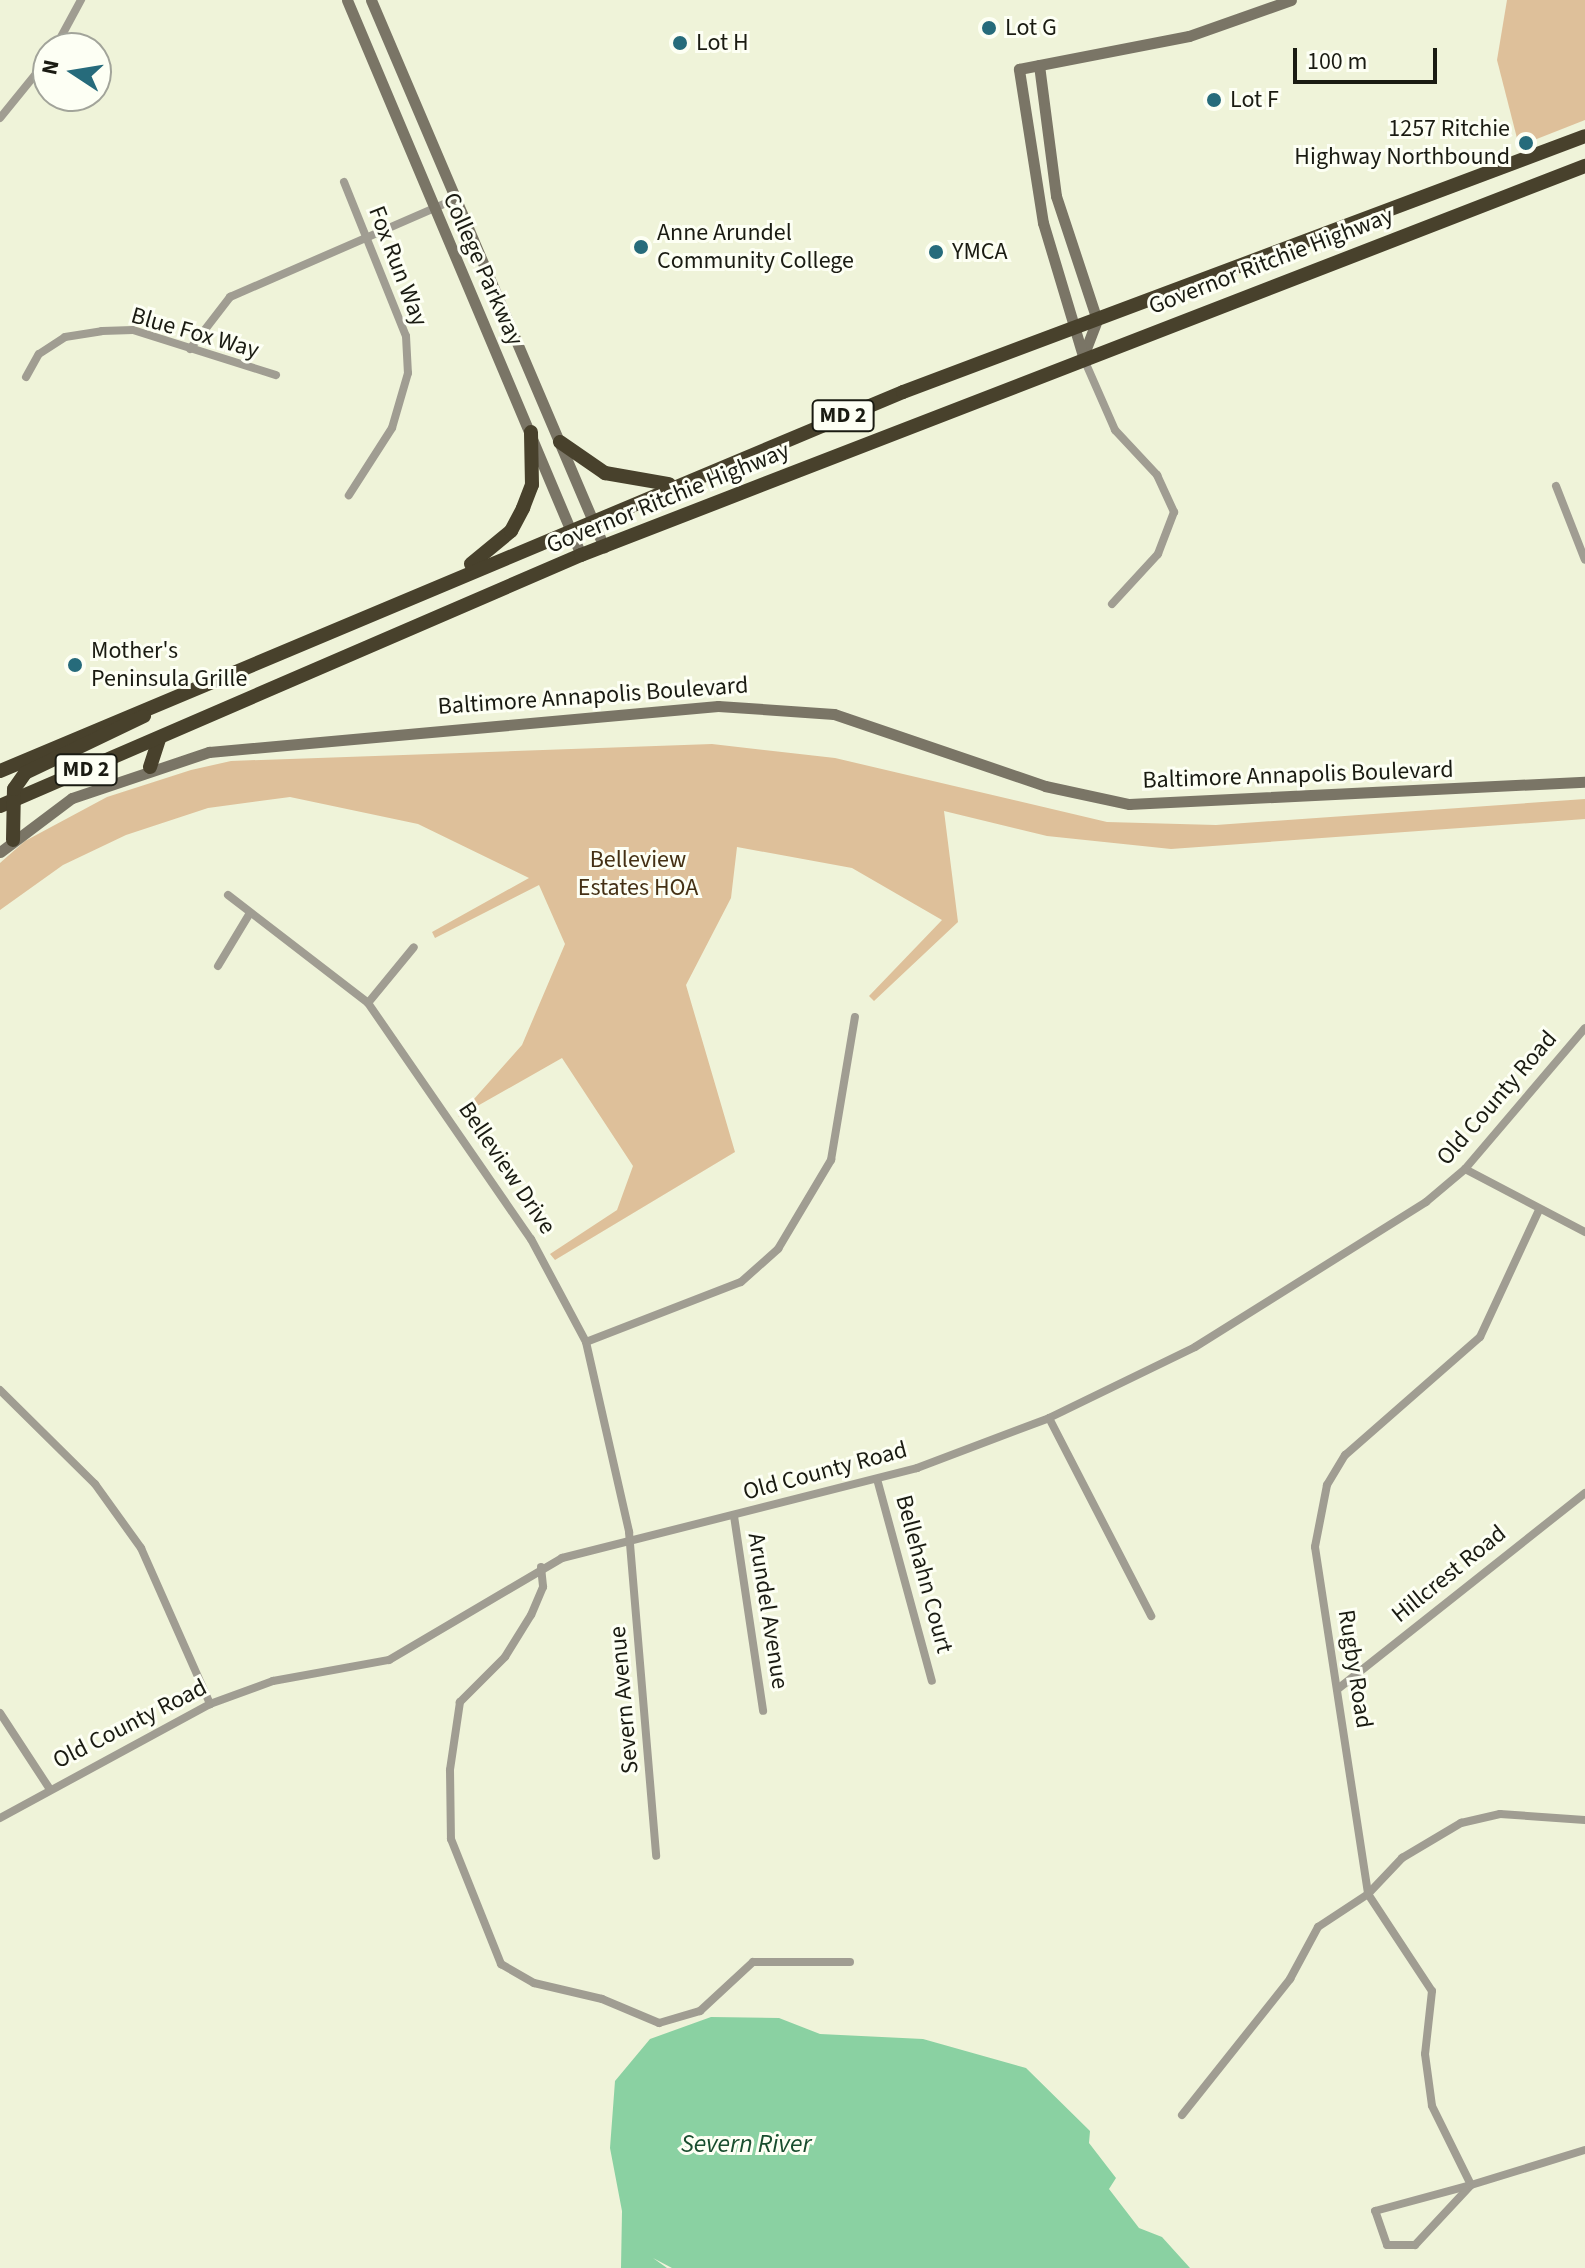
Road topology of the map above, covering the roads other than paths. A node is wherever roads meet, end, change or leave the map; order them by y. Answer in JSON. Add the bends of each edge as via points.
{"nodes":[{"id":1,"x":81,"y":0,"type":"edge"},
{"id":2,"x":347,"y":0,"type":"edge"},
{"id":3,"x":371,"y":0,"type":"edge"},
{"id":4,"x":1291,"y":0,"type":"edge"},
{"id":5,"x":64,"y":32,"type":"edge"},
{"id":6,"x":1039,"y":65,"type":"junction"},
{"id":7,"x":32,"y":79,"type":"edge"},
{"id":8,"x":0,"y":118,"type":"edge"},
{"id":9,"x":1585,"y":136,"type":"edge"},
{"id":10,"x":1585,"y":166,"type":"edge"},
{"id":11,"x":344,"y":182,"type":"dead end"},
{"id":12,"x":451,"y":201,"type":"junction"},
{"id":13,"x":432,"y":209,"type":"junction"},
{"id":14,"x":366,"y":236,"type":"junction"},
{"id":15,"x":1097,"y":320,"type":"junction"},
{"id":16,"x":1079,"y":326,"type":"junction"},
{"id":17,"x":190,"y":349,"type":"junction"},
{"id":18,"x":1083,"y":356,"type":"junction"},
{"id":19,"x":276,"y":375,"type":"dead end"},
{"id":20,"x":26,"y":377,"type":"dead end"},
{"id":21,"x":531,"y":432,"type":"junction"},
{"id":22,"x":560,"y":442,"type":"junction"},
{"id":23,"x":677,"y":484,"type":"junction"},
{"id":24,"x":1556,"y":486,"type":"dead end"},
{"id":25,"x":349,"y":495,"type":"dead end"},
{"id":26,"x":592,"y":518,"type":"junction"},
{"id":27,"x":569,"y":528,"type":"junction"},
{"id":28,"x":604,"y":547,"type":"junction"},
{"id":29,"x":581,"y":555,"type":"junction"},
{"id":30,"x":1585,"y":560,"type":"edge"},
{"id":31,"x":453,"y":578,"type":"junction"},
{"id":32,"x":1112,"y":604,"type":"dead end"},
{"id":33,"x":163,"y":702,"type":"junction"},
{"id":34,"x":159,"y":739,"type":"junction"},
{"id":35,"x":150,"y":767,"type":"junction"},
{"id":36,"x":0,"y":771,"type":"edge"},
{"id":37,"x":1585,"y":782,"type":"edge"},
{"id":38,"x":6,"y":804,"type":"edge"},
{"id":39,"x":13,"y":840,"type":"junction"},
{"id":40,"x":0,"y":852,"type":"edge"},
{"id":41,"x":228,"y":895,"type":"dead end"},
{"id":42,"x":250,"y":913,"type":"junction"},
{"id":43,"x":414,"y":947,"type":"dead end"},
{"id":44,"x":218,"y":966,"type":"dead end"},
{"id":45,"x":368,"y":1003,"type":"junction"},
{"id":46,"x":855,"y":1017,"type":"dead end"},
{"id":47,"x":1585,"y":1028,"type":"edge"},
{"id":48,"x":1465,"y":1169,"type":"junction"},
{"id":49,"x":1539,"y":1210,"type":"junction"},
{"id":50,"x":1585,"y":1232,"type":"edge"},
{"id":51,"x":586,"y":1342,"type":"junction"},
{"id":52,"x":0,"y":1390,"type":"edge"},
{"id":53,"x":1049,"y":1418,"type":"junction"},
{"id":54,"x":877,"y":1479,"type":"junction"},
{"id":55,"x":1585,"y":1493,"type":"edge"},
{"id":56,"x":734,"y":1516,"type":"junction"},
{"id":57,"x":628,"y":1540,"type":"junction"},
{"id":58,"x":541,"y":1567,"type":"junction"},
{"id":59,"x":1151,"y":1616,"type":"dead end"},
{"id":60,"x":932,"y":1681,"type":"dead end"},
{"id":61,"x":1339,"y":1688,"type":"junction"},
{"id":62,"x":210,"y":1704,"type":"junction"},
{"id":63,"x":763,"y":1711,"type":"dead end"},
{"id":64,"x":0,"y":1713,"type":"edge"},
{"id":65,"x":49,"y":1788,"type":"junction"},
{"id":66,"x":0,"y":1818,"type":"edge"},
{"id":67,"x":1585,"y":1820,"type":"edge"},
{"id":68,"x":656,"y":1856,"type":"dead end"},
{"id":69,"x":1368,"y":1894,"type":"junction"},
{"id":70,"x":850,"y":1962,"type":"dead end"},
{"id":71,"x":1182,"y":2115,"type":"dead end"},
{"id":72,"x":1585,"y":2150,"type":"edge"},
{"id":73,"x":1471,"y":2185,"type":"junction"}],
"edges":[{"from":1,"to":5,"type":"street"},
{"from":2,"to":13,"type":"street","name":"College Parkway"},
{"from":3,"to":12,"type":"street","name":"College Parkway"},
{"from":4,"to":6,"type":"street","via":[[1189,36]]},
{"from":6,"to":15,"type":"street","via":[[1056,196]]},
{"from":6,"to":16,"type":"street","via":[[1019,69],[1043,223]]},
{"from":7,"to":8,"type":"street"},
{"from":9,"to":15,"type":"highway","name":"Governor Ritchie Highway","number":"MD 2"},
{"from":10,"to":18,"type":"highway","name":"Governor Ritchie Highway","number":"MD 2"},
{"from":11,"to":14,"type":"street","name":"Fox Run Way"},
{"from":12,"to":13,"type":"street"},
{"from":12,"to":22,"type":"street","name":"College Parkway"},
{"from":13,"to":14,"type":"street"},
{"from":13,"to":21,"type":"street","name":"College Parkway"},
{"from":14,"to":17,"type":"street","via":[[230,297]]},
{"from":14,"to":25,"type":"street","name":"Fox Run Way","via":[[406,336],[408,373],[392,428]]},
{"from":15,"to":16,"type":"highway","name":"Governor Ritchie Highway","number":"MD 2"},
{"from":15,"to":18,"type":"street"},
{"from":16,"to":18,"type":"street"},
{"from":16,"to":23,"type":"highway","name":"Governor Ritchie Highway","number":"MD 2"},
{"from":17,"to":19,"type":"street","name":"Blue Fox Way"},
{"from":17,"to":20,"type":"street","name":"Blue Fox Way","via":[[133,330],[96,331],[65,337],[39,354]]},
{"from":18,"to":28,"type":"highway","name":"Governor Ritchie Highway","number":"MD 2"},
{"from":18,"to":32,"type":"street","via":[[1115,430],[1157,475],[1174,512],[1158,554]]},
{"from":21,"to":27,"type":"street","name":"College Parkway"},
{"from":21,"to":31,"type":"highway","via":[[532,485],[519,518]]},
{"from":22,"to":23,"type":"highway","via":[[605,473]]},
{"from":22,"to":26,"type":"street","name":"College Parkway"},
{"from":23,"to":26,"type":"highway","name":"Governor Ritchie Highway","number":"MD 2"},
{"from":24,"to":30,"type":"street"},
{"from":26,"to":27,"type":"highway","name":"Governor Ritchie Highway","number":"MD 2"},
{"from":26,"to":28,"type":"street","name":"College Parkway"},
{"from":27,"to":29,"type":"street","name":"College Parkway"},
{"from":27,"to":31,"type":"highway","name":"Governor Ritchie Highway","number":"MD 2"},
{"from":28,"to":29,"type":"highway","name":"Governor Ritchie Highway","number":"MD 2"},
{"from":29,"to":34,"type":"highway","name":"Governor Ritchie Highway","number":"MD 2"},
{"from":31,"to":33,"type":"highway","name":"Governor Ritchie Highway","number":"MD 2"},
{"from":33,"to":36,"type":"highway","name":"Governor Ritchie Highway","number":"MD 2"},
{"from":33,"to":38,"type":"highway","via":[[124,731],[25,773]]},
{"from":34,"to":35,"type":"highway"},
{"from":34,"to":38,"type":"highway","name":"Governor Ritchie Highway","number":"MD 2"},
{"from":35,"to":37,"type":"street","name":"Baltimore Annapolis Boulevard","via":[[243,747],[761,705],[867,723],[1045,786],[1129,804]]},
{"from":35,"to":39,"type":"street","name":"Baltimore Annapolis Boulevard","via":[[72,798]]},
{"from":38,"to":39,"type":"highway"},
{"from":39,"to":40,"type":"street","name":"Baltimore Annapolis Boulevard"},
{"from":41,"to":42,"type":"street","name":"Belleview Drive"},
{"from":42,"to":44,"type":"street"},
{"from":42,"to":45,"type":"street","name":"Belleview Drive"},
{"from":43,"to":45,"type":"street"},
{"from":45,"to":51,"type":"street","name":"Belleview Drive","via":[[531,1239]]},
{"from":46,"to":51,"type":"street","via":[[831,1160],[778,1249],[741,1282]]},
{"from":47,"to":48,"type":"street","name":"Old County Road"},
{"from":48,"to":49,"type":"street"},
{"from":48,"to":53,"type":"street","name":"Old County Road","via":[[1257,1313]]},
{"from":49,"to":50,"type":"street"},
{"from":49,"to":61,"type":"street","name":"Rugby Road","via":[[1480,1337],[1358,1439],[1327,1485],[1315,1547]]},
{"from":51,"to":57,"type":"street","name":"Belleview Drive"},
{"from":52,"to":62,"type":"street","via":[[95,1484],[141,1548]]},
{"from":53,"to":54,"type":"street","name":"Old County Road"},
{"from":53,"to":59,"type":"street"},
{"from":54,"to":56,"type":"street","name":"Old County Road"},
{"from":54,"to":60,"type":"street","name":"Bellehahn Court"},
{"from":55,"to":61,"type":"street","name":"Hillcrest Road"},
{"from":56,"to":57,"type":"street","name":"Old County Road"},
{"from":56,"to":63,"type":"street","name":"Arundel Avenue"},
{"from":57,"to":58,"type":"street","name":"Old County Road"},
{"from":57,"to":68,"type":"street","name":"Severn Avenue"},
{"from":58,"to":62,"type":"street","name":"Old County Road","via":[[389,1660],[273,1681]]},
{"from":58,"to":70,"type":"street","via":[[543,1587],[523,1628],[460,1702],[450,1770],[451,1839],[501,1964],[547,1988],[617,2005],[659,2023],[700,2011],[753,1962]]},
{"from":61,"to":69,"type":"street","name":"Rugby Road"},
{"from":62,"to":65,"type":"street","name":"Old County Road"},
{"from":64,"to":65,"type":"street"},
{"from":65,"to":66,"type":"street","name":"Old County Road"},
{"from":67,"to":69,"type":"street","via":[[1527,1813],[1461,1823],[1402,1858]]},
{"from":69,"to":71,"type":"street","via":[[1318,1927],[1290,1979]]},
{"from":69,"to":73,"type":"street","name":"Rugby Road","via":[[1432,1991],[1425,2054],[1432,2106]]},
{"from":72,"to":73,"type":"street"},
{"from":73,"to":73,"type":"street","via":[[1415,2245],[1387,2245],[1375,2211]]}]}
